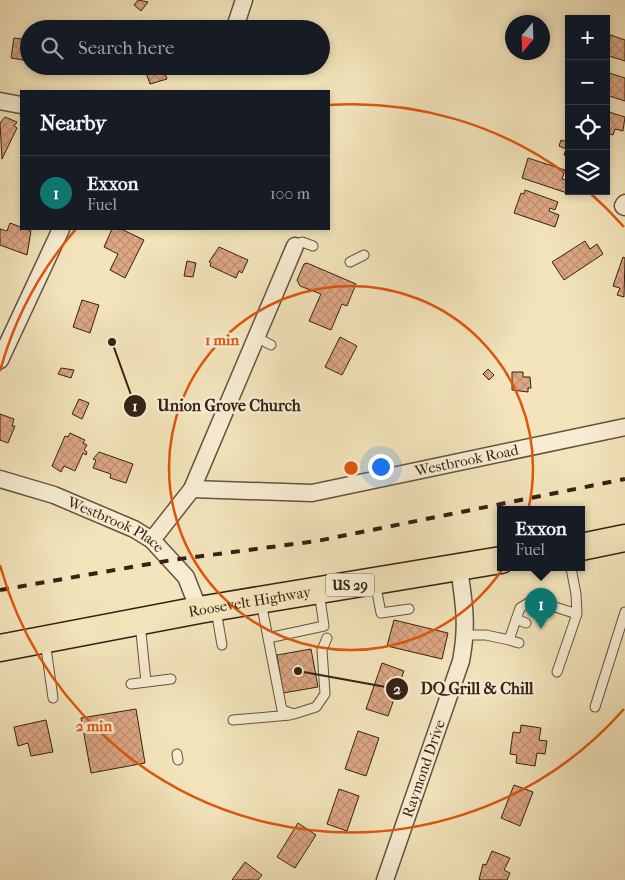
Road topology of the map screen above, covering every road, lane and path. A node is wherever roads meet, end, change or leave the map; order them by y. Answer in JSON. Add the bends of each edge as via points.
{"nodes":[{"id":1,"x":244,"y":0,"type":"edge"},
{"id":2,"x":238,"y":20,"type":"edge"},
{"id":3,"x":0,"y":101,"type":"edge"},
{"id":4,"x":20,"y":105,"type":"edge"},
{"id":5,"x":61,"y":230,"type":"edge"},
{"id":6,"x":295,"y":246,"type":"joint"},
{"id":7,"x":312,"y":246,"type":"dead end"},
{"id":8,"x":364,"y":255,"type":"dead end"},
{"id":9,"x":350,"y":262,"type":"dead end"},
{"id":10,"x":256,"y":337,"type":"junction"},
{"id":11,"x":272,"y":345,"type":"dead end"},
{"id":12,"x":0,"y":360,"type":"edge"},
{"id":13,"x":625,"y":427,"type":"edge"},
{"id":14,"x":0,"y":478,"type":"edge"},
{"id":15,"x":192,"y":489,"type":"junction"},
{"id":16,"x":625,"y":538,"type":"edge"},
{"id":17,"x":152,"y":540,"type":"junction"},
{"id":18,"x":585,"y":546,"type":"edge"},
{"id":19,"x":497,"y":561,"type":"edge"},
{"id":20,"x":459,"y":568,"type":"junction"},
{"id":21,"x":572,"y":571,"type":"edge"},
{"id":22,"x":375,"y":581,"type":"junction"},
{"id":23,"x":319,"y":590,"type":"junction"},
{"id":24,"x":261,"y":600,"type":"junction"},
{"id":25,"x":208,"y":608,"type":"junction"},
{"id":26,"x":409,"y":609,"type":"dead end"},
{"id":27,"x":625,"y":612,"type":"edge"},
{"id":28,"x":576,"y":614,"type":"junction"},
{"id":29,"x":516,"y":619,"type":"junction"},
{"id":30,"x":140,"y":622,"type":"junction"},
{"id":31,"x":526,"y":623,"type":"dead end"},
{"id":32,"x":466,"y":635,"type":"junction"},
{"id":33,"x":45,"y":638,"type":"junction"},
{"id":34,"x":268,"y":638,"type":"junction"},
{"id":35,"x":327,"y":638,"type":"dead end"},
{"id":36,"x":509,"y":640,"type":"junction"},
{"id":37,"x":519,"y":643,"type":"dead end"},
{"id":38,"x":222,"y":645,"type":"dead end"},
{"id":39,"x":0,"y":648,"type":"edge"},
{"id":40,"x":557,"y":672,"type":"dead end"},
{"id":41,"x":171,"y":678,"type":"dead end"},
{"id":42,"x":146,"y":682,"type":"junction"},
{"id":43,"x":131,"y":684,"type":"dead end"},
{"id":44,"x":53,"y":698,"type":"dead end"},
{"id":45,"x":595,"y":707,"type":"dead end"},
{"id":46,"x":294,"y":714,"type":"junction"},
{"id":47,"x":233,"y":720,"type":"dead end"},
{"id":48,"x":385,"y":880,"type":"edge"}],
"edges":[{"from":1,"to":2,"type":"street"},
{"from":3,"to":4,"type":"street"},
{"from":5,"to":12,"type":"street"},
{"from":6,"to":7,"type":"lane","via":[[302,242]]},
{"from":6,"to":10,"type":"street"},
{"from":8,"to":9,"type":"lane"},
{"from":10,"to":11,"type":"lane"},
{"from":10,"to":15,"type":"street"},
{"from":13,"to":15,"type":"street","name":"Westbrook Road","via":[[312,493]]},
{"from":14,"to":17,"type":"street","name":"Westbrook Place","via":[[54,495]]},
{"from":15,"to":17,"type":"street"},
{"from":16,"to":18,"type":"main road"},
{"from":17,"to":25,"type":"street","name":"Westbrook Place","via":[[186,577]]},
{"from":19,"to":20,"type":"main road","name":"Roosevelt Highway","number":"US 29"},
{"from":20,"to":22,"type":"main road","name":"Roosevelt Highway","number":"US 29"},
{"from":20,"to":32,"type":"street","name":"Raymond Drive"},
{"from":21,"to":28,"type":"lane"},
{"from":22,"to":23,"type":"main road","name":"Roosevelt Highway","number":"US 29"},
{"from":22,"to":26,"type":"lane","via":[[381,613]]},
{"from":23,"to":24,"type":"main road","name":"Roosevelt Highway","number":"US 29"},
{"from":23,"to":34,"type":"lane","via":[[324,626]]},
{"from":24,"to":25,"type":"main road","name":"Roosevelt Highway","number":"US 29"},
{"from":24,"to":34,"type":"lane"},
{"from":25,"to":30,"type":"main road","name":"Roosevelt Highway","number":"US 29"},
{"from":25,"to":38,"type":"lane"},
{"from":27,"to":45,"type":"lane"},
{"from":28,"to":29,"type":"lane","via":[[533,600],[520,608]]},
{"from":28,"to":40,"type":"lane","via":[[559,657]]},
{"from":29,"to":31,"type":"lane"},
{"from":29,"to":36,"type":"lane"},
{"from":30,"to":33,"type":"main road","name":"Roosevelt Highway","number":"US 29"},
{"from":30,"to":42,"type":"lane"},
{"from":32,"to":36,"type":"lane"},
{"from":32,"to":48,"type":"street","name":"Raymond Drive","via":[[461,661]]},
{"from":33,"to":39,"type":"main road","name":"Roosevelt Highway","number":"US 29"},
{"from":33,"to":44,"type":"lane"},
{"from":34,"to":46,"type":"lane","via":[[282,710]]},
{"from":35,"to":46,"type":"lane","via":[[322,656],[325,694],[316,707]]},
{"from":36,"to":37,"type":"lane"},
{"from":41,"to":42,"type":"lane"},
{"from":42,"to":43,"type":"lane"},
{"from":46,"to":47,"type":"lane"}]}
